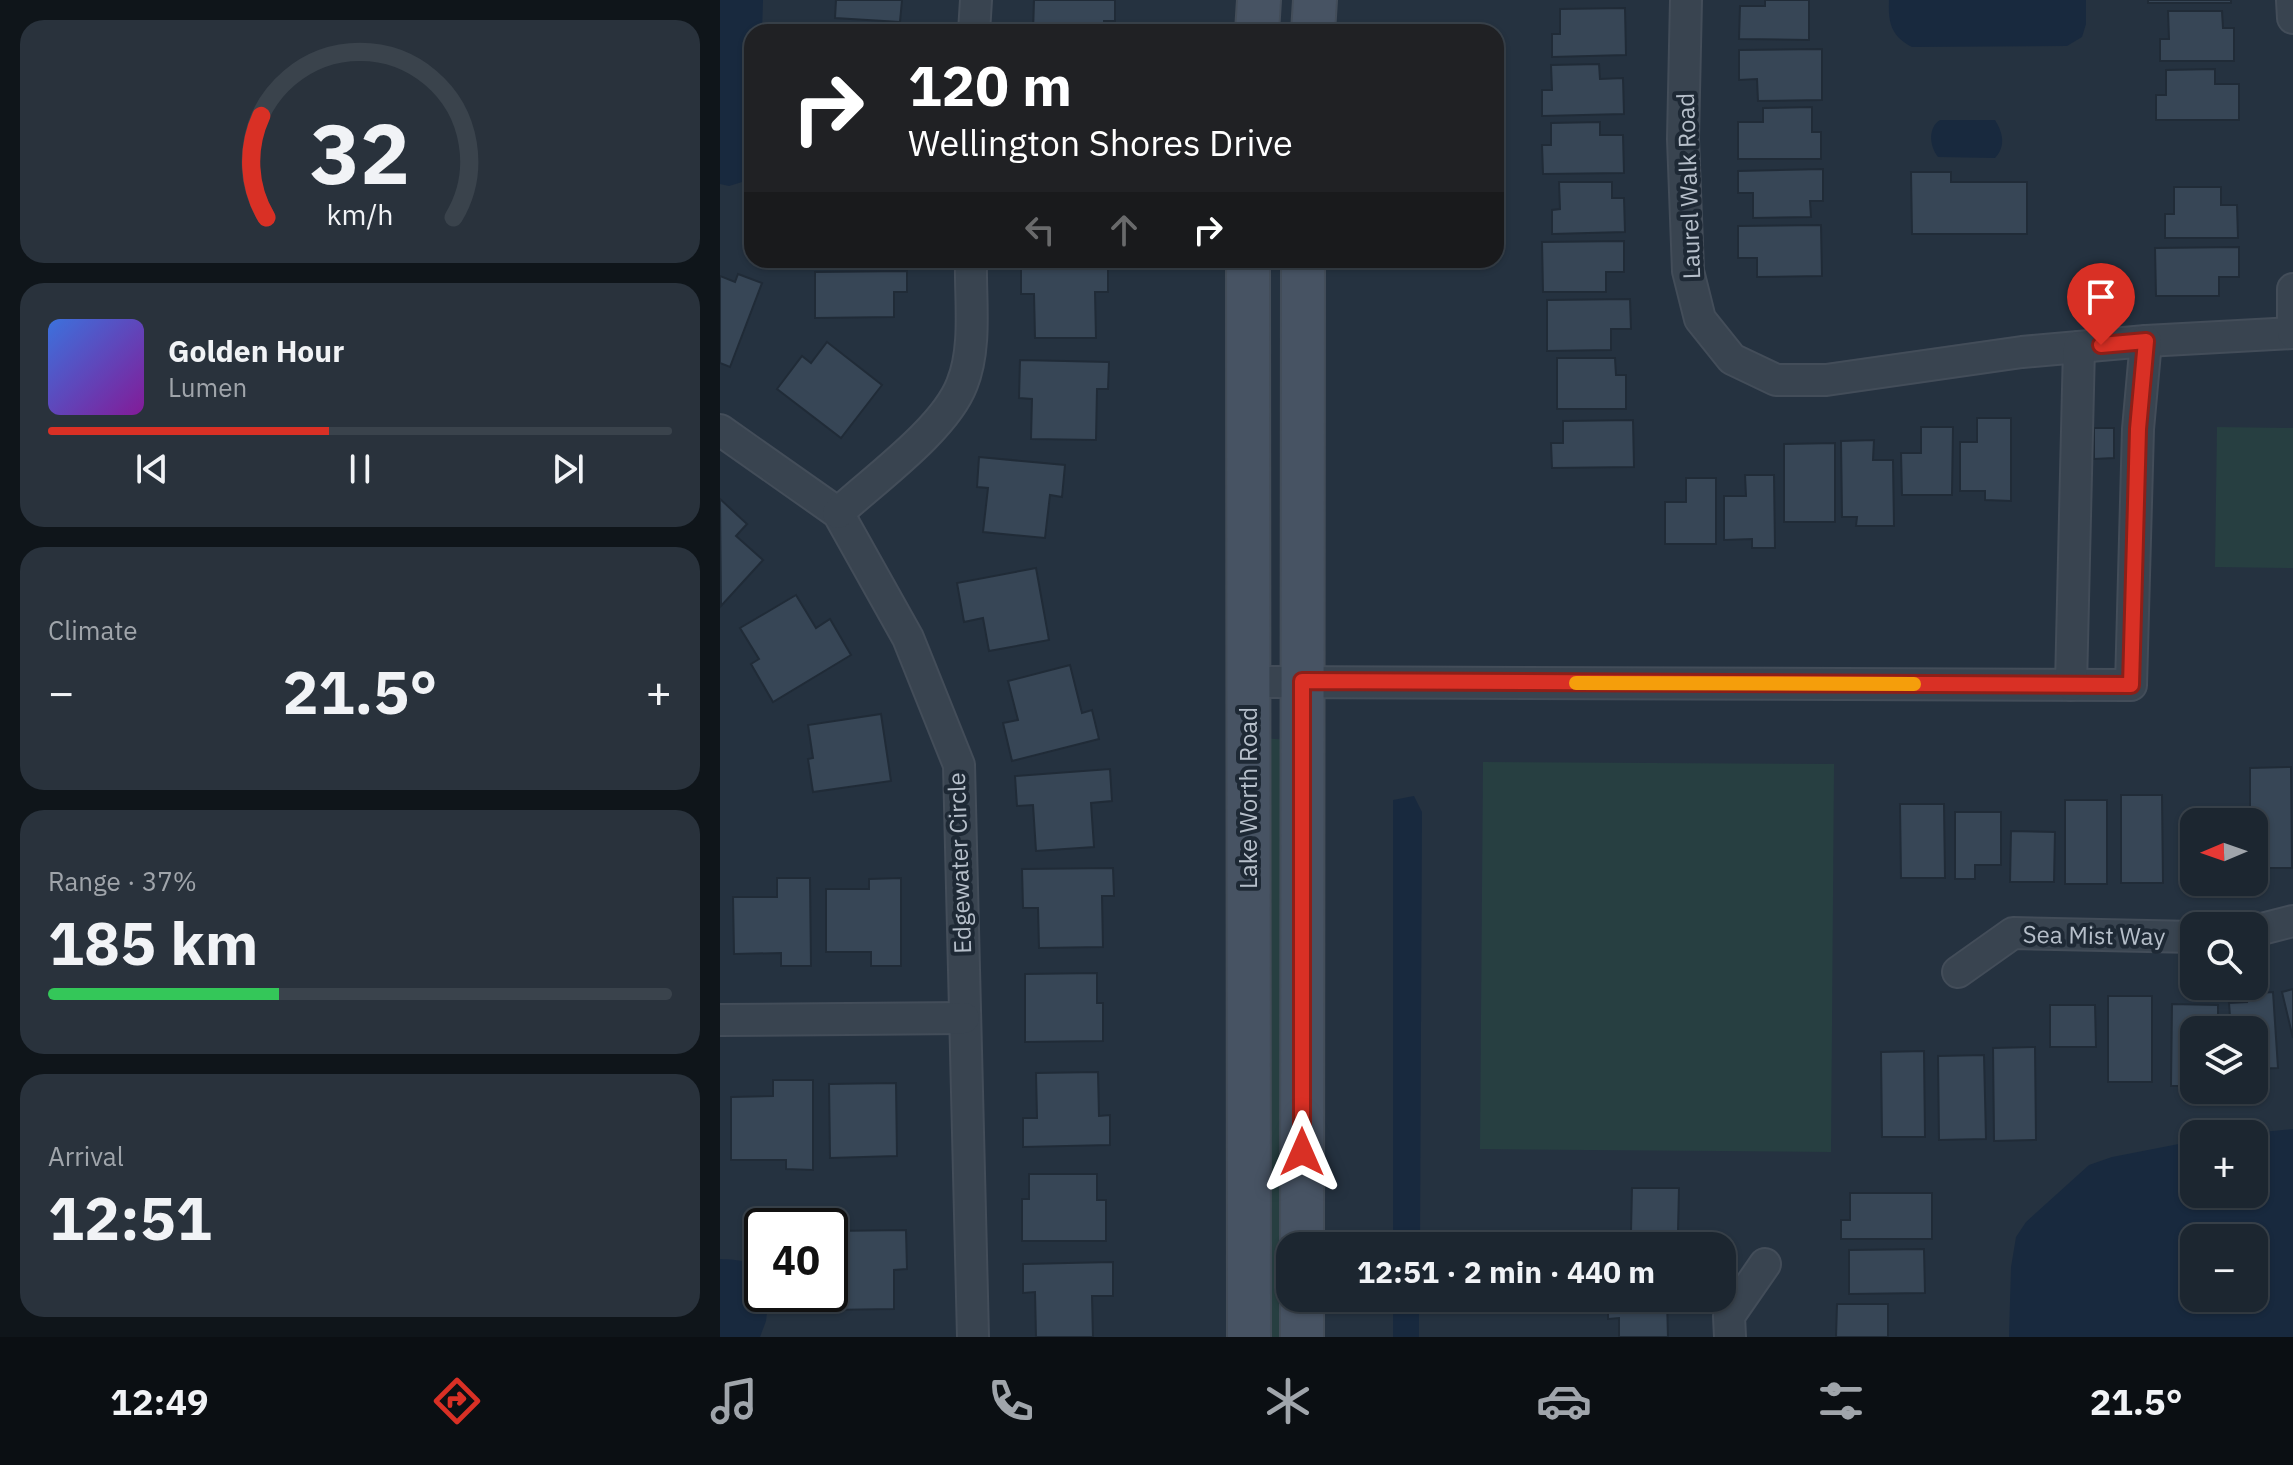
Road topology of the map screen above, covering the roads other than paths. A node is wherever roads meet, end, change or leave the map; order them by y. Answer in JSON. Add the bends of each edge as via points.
{"nodes":[{"id":1,"x":976,"y":0,"type":"edge"},
{"id":2,"x":1259,"y":0,"type":"edge"},
{"id":3,"x":1315,"y":0,"type":"edge"},
{"id":4,"x":1686,"y":0,"type":"edge"},
{"id":5,"x":2292,"y":0,"type":"edge"},
{"id":6,"x":2293,"y":18,"type":"edge"},
{"id":7,"x":974,"y":24,"type":"edge"},
{"id":8,"x":1258,"y":24,"type":"edge"},
{"id":9,"x":1314,"y":24,"type":"edge"},
{"id":10,"x":971,"y":268,"type":"edge"},
{"id":11,"x":1248,"y":268,"type":"edge"},
{"id":12,"x":1303,"y":268,"type":"edge"},
{"id":13,"x":2293,"y":289,"type":"edge"},
{"id":14,"x":2293,"y":333,"type":"edge"},
{"id":15,"x":2146,"y":341,"type":"junction"},
{"id":16,"x":2079,"y":347,"type":"junction"},
{"id":17,"x":720,"y":430,"type":"edge"},
{"id":18,"x":838,"y":513,"type":"junction"},
{"id":19,"x":1302,"y":681,"type":"junction"},
{"id":20,"x":1249,"y":682,"type":"junction"},
{"id":21,"x":2071,"y":685,"type":"junction"},
{"id":22,"x":2293,"y":921,"type":"edge"},
{"id":23,"x":2268,"y":927,"type":"edge"},
{"id":24,"x":2180,"y":937,"type":"edge"},
{"id":25,"x":1958,"y":972,"type":"dead end"},
{"id":26,"x":964,"y":1018,"type":"junction"},
{"id":27,"x":720,"y":1020,"type":"edge"},
{"id":28,"x":1302,"y":1232,"type":"edge"},
{"id":29,"x":1765,"y":1264,"type":"dead end"},
{"id":30,"x":1302,"y":1312,"type":"edge"},
{"id":31,"x":973,"y":1337,"type":"edge"},
{"id":32,"x":1249,"y":1337,"type":"edge"},
{"id":33,"x":1302,"y":1337,"type":"edge"},
{"id":34,"x":1730,"y":1337,"type":"edge"}],
"edges":[{"from":1,"to":7,"type":"street"},
{"from":2,"to":8,"type":"street"},
{"from":3,"to":9,"type":"street"},
{"from":4,"to":16,"type":"street","name":"Laurel Walk Road","via":[[1683,139],[1688,271],[1700,319],[1732,359],[1776,380],[1826,380]]},
{"from":5,"to":6,"type":"street"},
{"from":10,"to":18,"type":"street","via":[[970,347],[963,383],[943,419]]},
{"from":11,"to":20,"type":"street","name":"Lake Worth Road"},
{"from":12,"to":19,"type":"street"},
{"from":13,"to":14,"type":"street"},
{"from":14,"to":15,"type":"street"},
{"from":15,"to":16,"type":"street"},
{"from":15,"to":21,"type":"street","via":[[2138,429],[2131,685]]},
{"from":16,"to":21,"type":"street"},
{"from":17,"to":18,"type":"street","name":"Edgewater Circle"},
{"from":18,"to":26,"type":"street","name":"Edgewater Circle","via":[[908,638],[959,765]]},
{"from":19,"to":20,"type":"street"},
{"from":19,"to":21,"type":"street"},
{"from":19,"to":28,"type":"street"},
{"from":20,"to":32,"type":"street","name":"Lake Worth Road"},
{"from":22,"to":23,"type":"street"},
{"from":24,"to":25,"type":"street","name":"Sea Mist Way","via":[[2013,933]]},
{"from":26,"to":27,"type":"street"},
{"from":26,"to":31,"type":"street","name":"Edgewater Circle"},
{"from":29,"to":34,"type":"street","via":[[1729,1316]]},
{"from":30,"to":33,"type":"street"}]}
